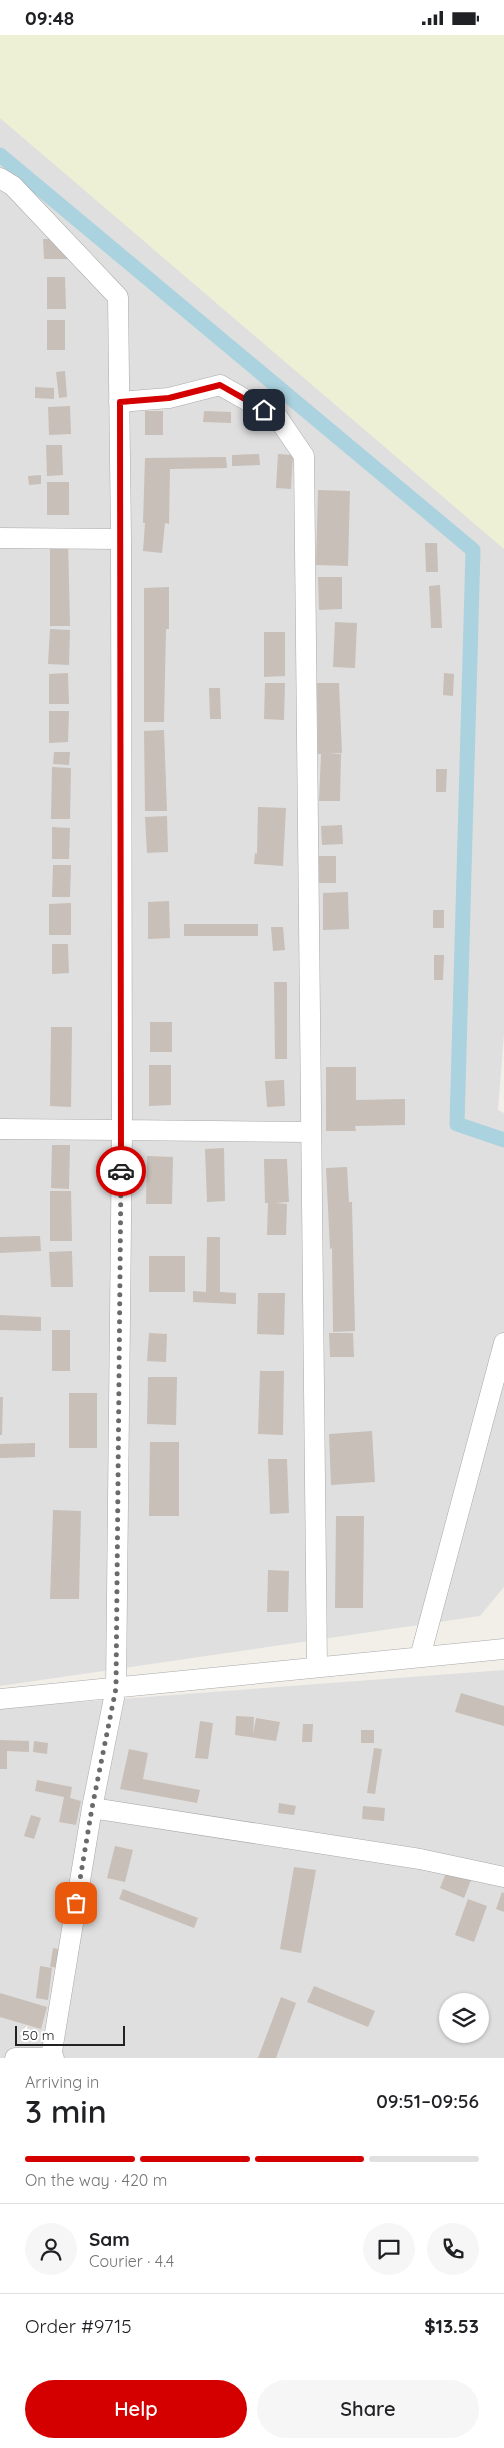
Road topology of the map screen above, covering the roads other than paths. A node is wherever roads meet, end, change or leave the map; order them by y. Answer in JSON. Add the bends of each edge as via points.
{"nodes":[{"id":1,"x":0,"y":177,"type":"edge"},
{"id":2,"x":120,"y":402,"type":"junction"},
{"id":3,"x":0,"y":538,"type":"edge"},
{"id":4,"x":121,"y":539,"type":"junction"},
{"id":5,"x":0,"y":1129,"type":"edge"},
{"id":6,"x":122,"y":1130,"type":"junction"},
{"id":7,"x":311,"y":1131,"type":"junction"},
{"id":8,"x":504,"y":1343,"type":"edge"},
{"id":9,"x":504,"y":1649,"type":"edge"},
{"id":10,"x":420,"y":1657,"type":"junction"},
{"id":11,"x":317,"y":1667,"type":"junction"},
{"id":12,"x":116,"y":1688,"type":"junction"},
{"id":13,"x":0,"y":1699,"type":"edge"},
{"id":14,"x":92,"y":1808,"type":"junction"},
{"id":15,"x":504,"y":1877,"type":"edge"},
{"id":16,"x":53,"y":2057,"type":"edge"},
{"id":17,"x":15,"y":2058,"type":"edge"}],
"edges":[{"from":1,"to":2,"type":"street","via":[[13,186],[118,297]]},
{"from":2,"to":4,"type":"street"},
{"from":2,"to":7,"type":"street","via":[[169,398],[220,385],[278,418],[304,456]]},
{"from":3,"to":4,"type":"street"},
{"from":4,"to":6,"type":"street"},
{"from":5,"to":6,"type":"street"},
{"from":6,"to":7,"type":"street"},
{"from":6,"to":12,"type":"street"},
{"from":7,"to":11,"type":"street"},
{"from":8,"to":10,"type":"street"},
{"from":9,"to":10,"type":"street"},
{"from":10,"to":11,"type":"street"},
{"from":11,"to":12,"type":"street"},
{"from":12,"to":13,"type":"street"},
{"from":12,"to":14,"type":"street"},
{"from":14,"to":15,"type":"street","via":[[420,1859]]},
{"from":14,"to":16,"type":"street"},
{"from":16,"to":17,"type":"street"}]}
